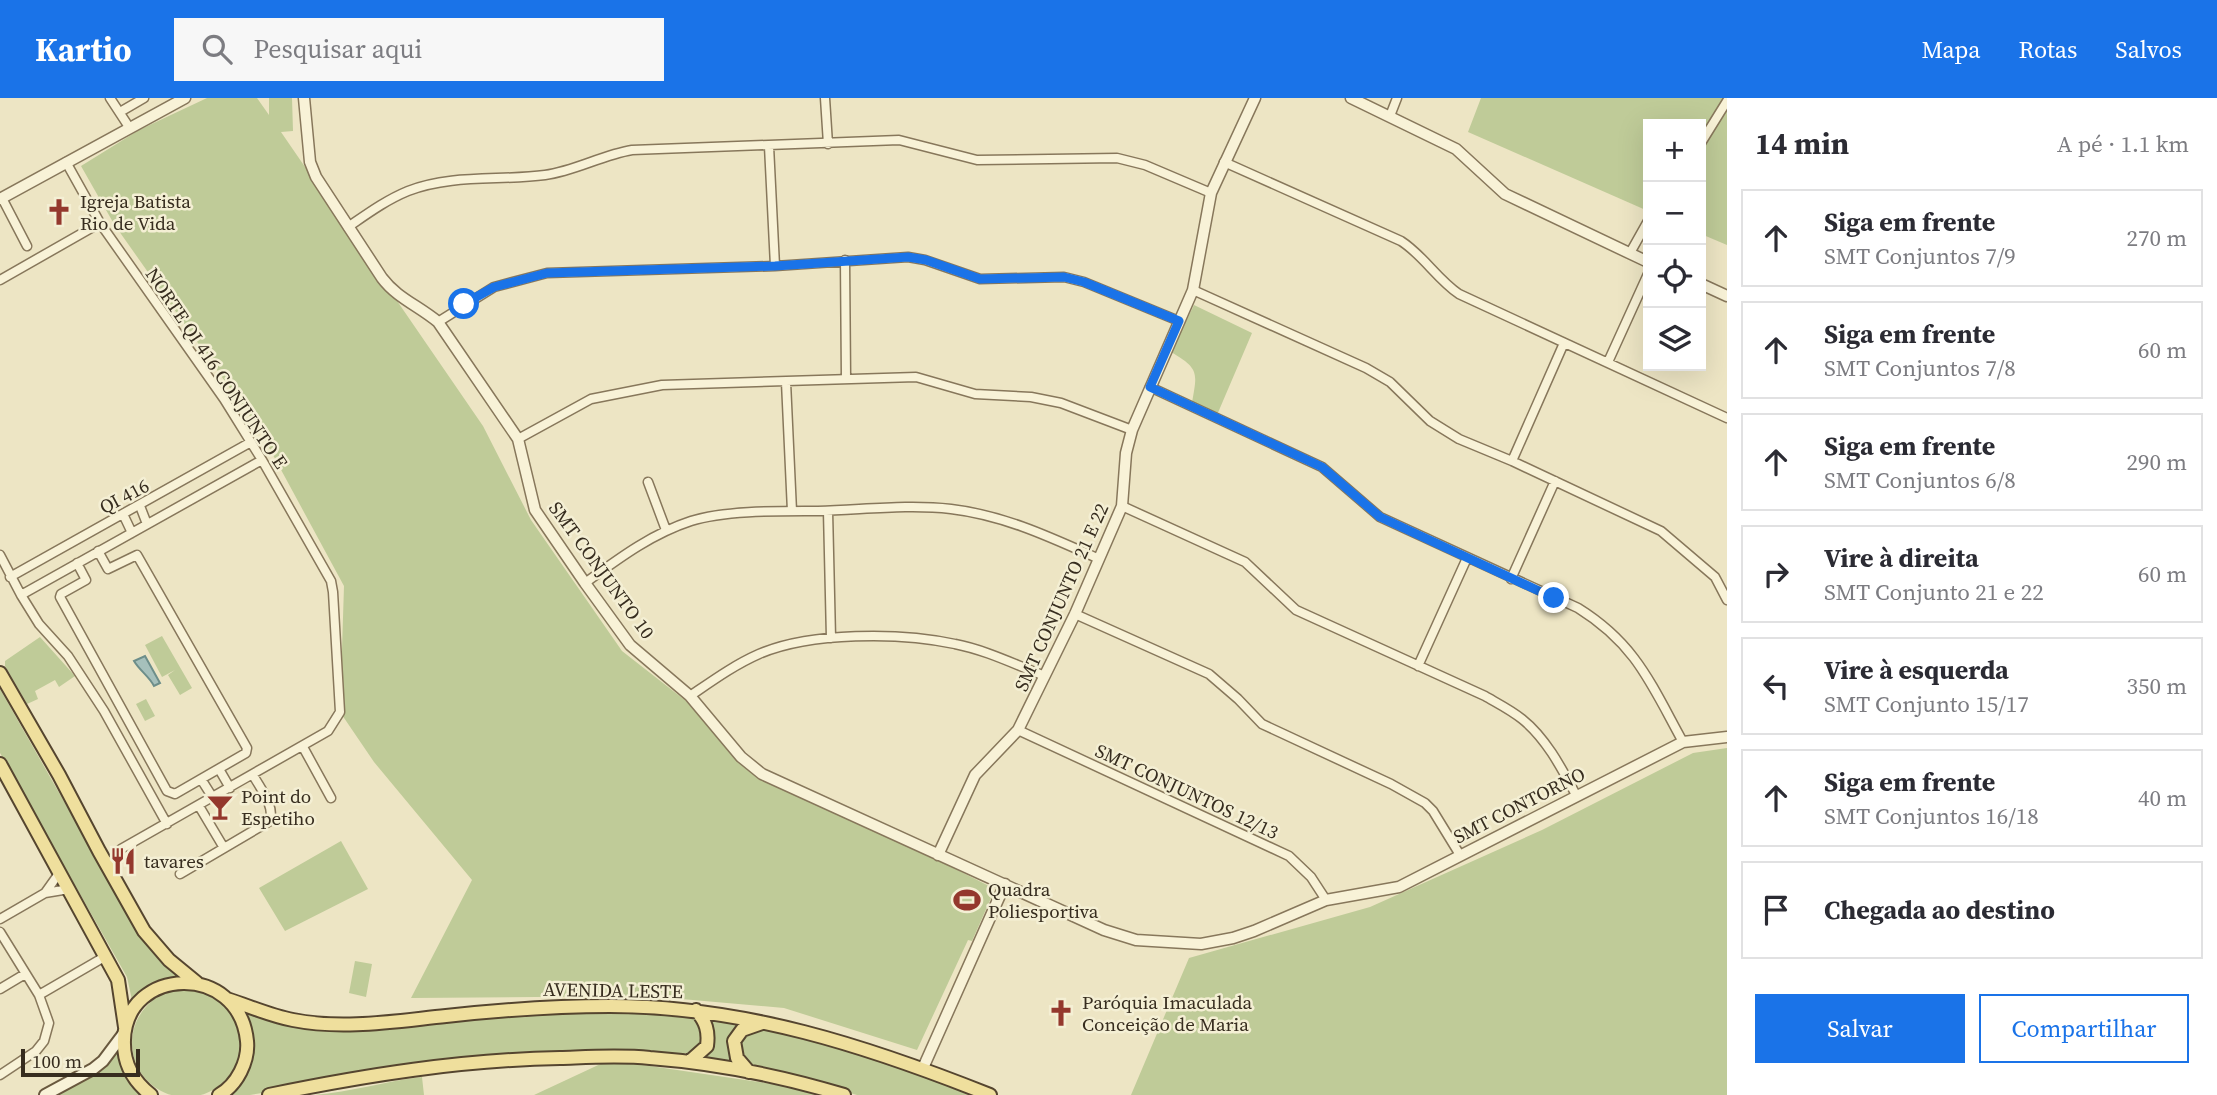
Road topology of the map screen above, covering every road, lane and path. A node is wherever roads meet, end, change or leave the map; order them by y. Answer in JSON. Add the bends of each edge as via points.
{"nodes":[{"id":1,"x":110,"y":98,"type":"edge"},
{"id":2,"x":144,"y":98,"type":"edge"},
{"id":3,"x":185,"y":98,"type":"edge"},
{"id":4,"x":304,"y":98,"type":"edge"},
{"id":5,"x":825,"y":98,"type":"edge"},
{"id":6,"x":1255,"y":98,"type":"edge"},
{"id":7,"x":1351,"y":98,"type":"edge"},
{"id":8,"x":1397,"y":98,"type":"edge"},
{"id":9,"x":1727,"y":101,"type":"edge"},
{"id":10,"x":120,"y":112,"type":"junction"},
{"id":11,"x":1390,"y":116,"type":"junction"},
{"id":12,"x":129,"y":127,"type":"junction"},
{"id":13,"x":1706,"y":135,"type":"edge"},
{"id":14,"x":828,"y":144,"type":"junction"},
{"id":15,"x":769,"y":146,"type":"junction"},
{"id":16,"x":66,"y":162,"type":"junction"},
{"id":17,"x":1224,"y":162,"type":"junction"},
{"id":18,"x":1211,"y":193,"type":"junction"},
{"id":19,"x":1,"y":199,"type":"edge"},
{"id":20,"x":100,"y":223,"type":"junction"},
{"id":21,"x":348,"y":227,"type":"junction"},
{"id":22,"x":1643,"y":230,"type":"edge"},
{"id":23,"x":27,"y":246,"type":"dead end"},
{"id":24,"x":1630,"y":253,"type":"junction"},
{"id":25,"x":845,"y":260,"type":"junction"},
{"id":26,"x":1643,"y":260,"type":"edge"},
{"id":27,"x":775,"y":266,"type":"junction"},
{"id":28,"x":0,"y":280,"type":"edge"},
{"id":29,"x":1643,"y":285,"type":"edge"},
{"id":30,"x":1706,"y":286,"type":"edge"},
{"id":31,"x":1193,"y":290,"type":"junction"},
{"id":32,"x":1727,"y":296,"type":"edge"},
{"id":33,"x":1179,"y":321,"type":"junction"},
{"id":34,"x":438,"y":322,"type":"junction"},
{"id":35,"x":1564,"y":343,"type":"junction"},
{"id":36,"x":1608,"y":362,"type":"junction"},
{"id":37,"x":846,"y":379,"type":"junction"},
{"id":38,"x":786,"y":382,"type":"junction"},
{"id":39,"x":1150,"y":387,"type":"junction"},
{"id":40,"x":1727,"y":418,"type":"edge"},
{"id":41,"x":1132,"y":430,"type":"junction"},
{"id":42,"x":518,"y":439,"type":"junction"},
{"id":43,"x":251,"y":442,"type":"junction"},
{"id":44,"x":262,"y":460,"type":"junction"},
{"id":45,"x":1512,"y":461,"type":"junction"},
{"id":46,"x":1555,"y":481,"type":"junction"},
{"id":47,"x":648,"y":482,"type":"dead end"},
{"id":48,"x":140,"y":506,"type":"junction"},
{"id":49,"x":1122,"y":506,"type":"junction"},
{"id":50,"x":792,"y":511,"type":"junction"},
{"id":51,"x":828,"y":511,"type":"junction"},
{"id":52,"x":123,"y":514,"type":"junction"},
{"id":53,"x":147,"y":524,"type":"junction"},
{"id":54,"x":666,"y":530,"type":"junction"},
{"id":55,"x":132,"y":533,"type":"junction"},
{"id":56,"x":98,"y":551,"type":"junction"},
{"id":57,"x":0,"y":555,"type":"edge"},
{"id":58,"x":1097,"y":558,"type":"junction"},
{"id":59,"x":1466,"y":558,"type":"junction"},
{"id":60,"x":78,"y":563,"type":"junction"},
{"id":61,"x":10,"y":577,"type":"junction"},
{"id":62,"x":1511,"y":579,"type":"junction"},
{"id":63,"x":585,"y":583,"type":"junction"},
{"id":64,"x":21,"y":596,"type":"junction"},
{"id":65,"x":1727,"y":600,"type":"edge"},
{"id":66,"x":1075,"y":614,"type":"junction"},
{"id":67,"x":831,"y":638,"type":"junction"},
{"id":68,"x":1418,"y":666,"type":"junction"},
{"id":69,"x":0,"y":673,"type":"edge"},
{"id":70,"x":1045,"y":676,"type":"junction"},
{"id":71,"x":690,"y":696,"type":"junction"},
{"id":72,"x":1018,"y":730,"type":"junction"},
{"id":73,"x":1727,"y":737,"type":"edge"},
{"id":74,"x":1683,"y":742,"type":"junction"},
{"id":75,"x":303,"y":747,"type":"junction"},
{"id":76,"x":0,"y":764,"type":"edge"},
{"id":77,"x":219,"y":769,"type":"junction"},
{"id":78,"x":253,"y":775,"type":"junction"},
{"id":79,"x":201,"y":779,"type":"junction"},
{"id":80,"x":230,"y":788,"type":"junction"},
{"id":81,"x":1576,"y":795,"type":"junction"},
{"id":82,"x":213,"y":798,"type":"junction"},
{"id":83,"x":331,"y":798,"type":"dead end"},
{"id":84,"x":199,"y":806,"type":"junction"},
{"id":85,"x":167,"y":824,"type":"junction"},
{"id":86,"x":224,"y":848,"type":"junction"},
{"id":87,"x":121,"y":849,"type":"junction"},
{"id":88,"x":99,"y":851,"type":"junction"},
{"id":89,"x":939,"y":855,"type":"junction"},
{"id":90,"x":1460,"y":855,"type":"junction"},
{"id":91,"x":108,"y":866,"type":"junction"},
{"id":92,"x":60,"y":872,"type":"junction"},
{"id":93,"x":180,"y":874,"type":"dead end"},
{"id":94,"x":1005,"y":884,"type":"junction"},
{"id":95,"x":69,"y":889,"type":"junction"},
{"id":96,"x":45,"y":893,"type":"junction"},
{"id":97,"x":1326,"y":900,"type":"junction"},
{"id":98,"x":0,"y":919,"type":"edge"},
{"id":99,"x":0,"y":932,"type":"edge"},
{"id":100,"x":106,"y":956,"type":"junction"},
{"id":101,"x":25,"y":974,"type":"junction"},
{"id":102,"x":197,"y":983,"type":"junction"},
{"id":103,"x":0,"y":989,"type":"edge"},
{"id":104,"x":39,"y":995,"type":"junction"},
{"id":105,"x":228,"y":999,"type":"junction"},
{"id":106,"x":696,"y":1010,"type":"junction"},
{"id":107,"x":765,"y":1023,"type":"junction"},
{"id":108,"x":125,"y":1030,"type":"junction"},
{"id":109,"x":689,"y":1062,"type":"junction"},
{"id":110,"x":923,"y":1068,"type":"junction"},
{"id":111,"x":749,"y":1072,"type":"junction"},
{"id":112,"x":0,"y":1075,"type":"edge"},
{"id":113,"x":45,"y":1095,"type":"edge"},
{"id":114,"x":151,"y":1095,"type":"edge"},
{"id":115,"x":219,"y":1095,"type":"edge"},
{"id":116,"x":270,"y":1095,"type":"edge"},
{"id":117,"x":844,"y":1095,"type":"edge"},
{"id":118,"x":990,"y":1095,"type":"edge"}],
"edges":[{"from":1,"to":10,"type":"street"},
{"from":2,"to":10,"type":"street"},
{"from":3,"to":12,"type":"street"},
{"from":4,"to":21,"type":"street","name":"SMT CONJUNTO 10","via":[[313,170]]},
{"from":5,"to":14,"type":"street"},
{"from":6,"to":17,"type":"street","name":"SMT CONJUNTO 21 E 22"},
{"from":7,"to":11,"type":"street"},
{"from":8,"to":11,"type":"street"},
{"from":9,"to":13,"type":"street"},
{"from":10,"to":12,"type":"street"},
{"from":11,"to":24,"type":"street","via":[[1456,149],[1505,194]]},
{"from":12,"to":16,"type":"street"},
{"from":14,"to":15,"type":"street"},
{"from":14,"to":18,"type":"street","via":[[911,142],[977,160],[1117,158]]},
{"from":15,"to":21,"type":"street","via":[[632,150],[547,175],[461,179],[421,187],[385,202]]},
{"from":15,"to":27,"type":"street"},
{"from":16,"to":19,"type":"street"},
{"from":16,"to":20,"type":"street","name":"NORTE QI 416 CONJUNTO E"},
{"from":17,"to":18,"type":"street","name":"SMT CONJUNTO 21 E 22"},
{"from":17,"to":35,"type":"street","via":[[1401,241],[1459,294]]},
{"from":18,"to":31,"type":"street","name":"SMT CONJUNTO 21 E 22"},
{"from":19,"to":23,"type":"street"},
{"from":20,"to":28,"type":"street"},
{"from":20,"to":43,"type":"street","name":"NORTE QI 416 CONJUNTO E"},
{"from":21,"to":34,"type":"street","name":"SMT CONJUNTO 10","via":[[391,290]]},
{"from":22,"to":24,"type":"street"},
{"from":24,"to":26,"type":"street"},
{"from":25,"to":27,"type":"street"},
{"from":25,"to":33,"type":"street","via":[[908,257],[980,279],[1064,277]]},
{"from":25,"to":37,"type":"street"},
{"from":27,"to":34,"type":"street","via":[[547,273],[494,287]]},
{"from":29,"to":36,"type":"street"},
{"from":30,"to":32,"type":"street"},
{"from":31,"to":33,"type":"street","name":"SMT CONJUNTO 21 E 22"},
{"from":31,"to":45,"type":"street","via":[[1366,368],[1390,382],[1443,430]]},
{"from":33,"to":39,"type":"street","name":"SMT CONJUNTO 21 E 22"},
{"from":34,"to":42,"type":"street","name":"SMT CONJUNTO 10"},
{"from":35,"to":36,"type":"street"},
{"from":35,"to":45,"type":"street"},
{"from":36,"to":40,"type":"street"},
{"from":37,"to":38,"type":"street"},
{"from":37,"to":41,"type":"street","via":[[916,377],[975,394],[1046,399]]},
{"from":38,"to":42,"type":"street","via":[[662,385],[622,391],[591,399]]},
{"from":38,"to":50,"type":"street"},
{"from":39,"to":41,"type":"street","name":"SMT CONJUNTO 21 E 22"},
{"from":39,"to":59,"type":"street","via":[[1308,459],[1380,517]]},
{"from":41,"to":49,"type":"street","name":"SMT CONJUNTO 21 E 22"},
{"from":42,"to":63,"type":"street","name":"SMT CONJUNTO 10","via":[[536,510]]},
{"from":43,"to":44,"type":"street","name":"NORTE QI 416 CONJUNTO E"},
{"from":43,"to":48,"type":"street","name":"QI 416"},
{"from":44,"to":53,"type":"street"},
{"from":44,"to":75,"type":"street","name":"NORTE QI 416 CONJUNTO E","via":[[333,592],[340,712],[328,731]]},
{"from":45,"to":46,"type":"street"},
{"from":46,"to":62,"type":"street"},
{"from":46,"to":65,"type":"street","via":[[1661,531],[1715,577]]},
{"from":47,"to":54,"type":"street"},
{"from":48,"to":52,"type":"street","name":"QI 416"},
{"from":48,"to":53,"type":"street"},
{"from":49,"to":58,"type":"street","name":"SMT CONJUNTO 21 E 22"},
{"from":49,"to":68,"type":"street","via":[[1245,562],[1296,610]]},
{"from":50,"to":51,"type":"street"},
{"from":50,"to":54,"type":"street","via":[[723,515]]},
{"from":51,"to":58,"type":"street","via":[[952,509],[1031,528]]},
{"from":51,"to":67,"type":"street"},
{"from":52,"to":55,"type":"street"},
{"from":52,"to":61,"type":"street","name":"QI 416"},
{"from":53,"to":55,"type":"street"},
{"from":54,"to":63,"type":"street"},
{"from":55,"to":56,"type":"street"},
{"from":56,"to":60,"type":"street"},
{"from":56,"to":77,"type":"street","via":[[109,569],[137,555],[247,748],[246,754]]},
{"from":57,"to":61,"type":"street"},
{"from":58,"to":66,"type":"street","name":"SMT CONJUNTO 21 E 22"},
{"from":59,"to":62,"type":"street"},
{"from":59,"to":68,"type":"street"},
{"from":60,"to":64,"type":"street"},
{"from":60,"to":79,"type":"street","via":[[86,580],[60,597],[167,791],[175,794]]},
{"from":61,"to":64,"type":"street"},
{"from":62,"to":74,"type":"street","via":[[1578,608],[1619,639],[1637,659]]},
{"from":63,"to":71,"type":"street","name":"SMT CONJUNTO 10","via":[[630,645]]},
{"from":64,"to":85,"type":"street","via":[[104,711]]},
{"from":66,"to":70,"type":"street","name":"SMT CONJUNTO 21 E 22"},
{"from":66,"to":90,"type":"street","via":[[1209,674],[1262,724],[1424,803]]},
{"from":67,"to":70,"type":"street","via":[[888,637],[955,644]]},
{"from":67,"to":71,"type":"street","via":[[759,654]]},
{"from":68,"to":81,"type":"street","via":[[1485,696],[1524,720],[1561,766]]},
{"from":69,"to":88,"type":"main road","name":"AVENIDA LESTE"},
{"from":70,"to":72,"type":"street","name":"SMT CONJUNTO 21 E 22"},
{"from":71,"to":89,"type":"street","name":"SMT CONJUNTO 10","via":[[741,757],[762,774]]},
{"from":72,"to":89,"type":"street","name":"SMT CONJUNTO 21 E 22","via":[[975,775]]},
{"from":72,"to":97,"type":"street","name":"SMT CONJUNTOS 12/13","via":[[1289,856]]},
{"from":73,"to":74,"type":"street","name":"SMT CONTORNO"},
{"from":74,"to":81,"type":"street","name":"SMT CONTORNO"},
{"from":75,"to":78,"type":"street","name":"NORTE QI 416 CONJUNTO E"},
{"from":75,"to":83,"type":"street"},
{"from":76,"to":92,"type":"main road"},
{"from":77,"to":79,"type":"street"},
{"from":77,"to":80,"type":"street"},
{"from":78,"to":80,"type":"street","name":"NORTE QI 416 CONJUNTO E"},
{"from":78,"to":86,"type":"street","via":[[272,817]]},
{"from":79,"to":82,"type":"street"},
{"from":80,"to":82,"type":"street","name":"NORTE QI 416 CONJUNTO E"},
{"from":81,"to":90,"type":"street","name":"SMT CONTORNO"},
{"from":82,"to":84,"type":"street","name":"NORTE QI 416 CONJUNTO E"},
{"from":84,"to":85,"type":"street","name":"NORTE QI 416 CONJUNTO E"},
{"from":84,"to":86,"type":"street"},
{"from":85,"to":87,"type":"street","name":"NORTE QI 416 CONJUNTO E"},
{"from":86,"to":93,"type":"street"},
{"from":87,"to":88,"type":"street","name":"NORTE QI 416 CONJUNTO E"},
{"from":87,"to":91,"type":"street","name":"NORTE QI 416 CONJUNTO E"},
{"from":88,"to":91,"type":"main road","name":"AVENIDA LESTE"},
{"from":89,"to":94,"type":"street","name":"SMT CONJUNTO 10"},
{"from":90,"to":97,"type":"street","name":"SMT CONTORNO","via":[[1399,887]]},
{"from":91,"to":102,"type":"main road","name":"AVENIDA LESTE","via":[[144,931]]},
{"from":92,"to":95,"type":"main road"},
{"from":92,"to":96,"type":"street"},
{"from":94,"to":97,"type":"street","name":"SMT CONJUNTO 10","via":[[1104,930],[1136,940],[1169,943],[1233,938]]},
{"from":94,"to":110,"type":"street"},
{"from":95,"to":96,"type":"street"},
{"from":95,"to":100,"type":"main road"},
{"from":96,"to":98,"type":"street"},
{"from":99,"to":101,"type":"street"},
{"from":100,"to":104,"type":"street"},
{"from":100,"to":108,"type":"main road","via":[[121,989]]},
{"from":101,"to":103,"type":"street"},
{"from":101,"to":104,"type":"street"},
{"from":102,"to":105,"type":"main road","name":"AVENIDA LESTE"},
{"from":102,"to":108,"type":"main road","via":[[178,982],[145,997],[133,1010]]},
{"from":104,"to":112,"type":"street","via":[[48,1023],[44,1041]]},
{"from":105,"to":106,"type":"main road","name":"AVENIDA LESTE","via":[[292,1020],[324,1024],[564,1006]]},
{"from":105,"to":115,"type":"main road","via":[[246,1029],[247,1046],[236,1080]]},
{"from":106,"to":107,"type":"main road","name":"AVENIDA LESTE"},
{"from":106,"to":109,"type":"main road","via":[[709,1032],[707,1046]]},
{"from":107,"to":110,"type":"main road","name":"AVENIDA LESTE","via":[[845,1042]]},
{"from":107,"to":111,"type":"main road","via":[[742,1030],[734,1041],[737,1058]]},
{"from":108,"to":113,"type":"main road","via":[[103,1061]]},
{"from":108,"to":114,"type":"main road","via":[[129,1070]]},
{"from":109,"to":111,"type":"main road"},
{"from":109,"to":116,"type":"main road","via":[[604,1056],[453,1064],[373,1074]]},
{"from":110,"to":118,"type":"main road","name":"AVENIDA LESTE"},
{"from":111,"to":117,"type":"main road"}]}
